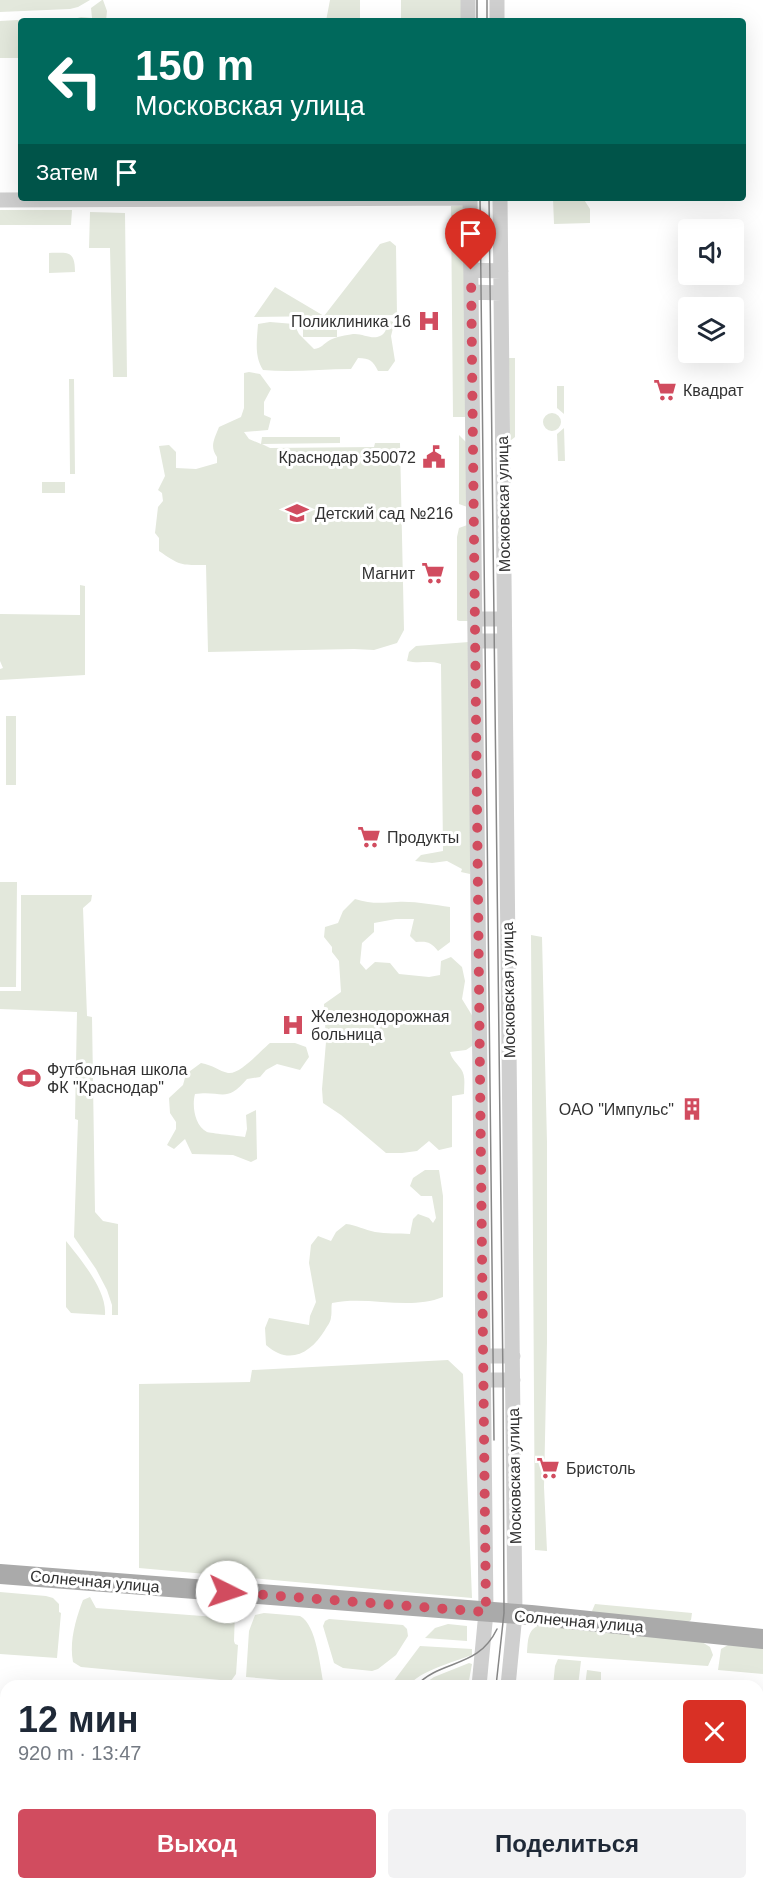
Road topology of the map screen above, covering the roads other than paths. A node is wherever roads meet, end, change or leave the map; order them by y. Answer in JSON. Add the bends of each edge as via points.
{"nodes":[{"id":1,"x":468,"y":0,"type":"edge"},
{"id":2,"x":496,"y":0,"type":"edge"},
{"id":3,"x":468,"y":18,"type":"edge"},
{"id":4,"x":497,"y":18,"type":"edge"},
{"id":5,"x":0,"y":200,"type":"edge"},
{"id":6,"x":18,"y":200,"type":"edge"},
{"id":7,"x":470,"y":201,"type":"edge"},
{"id":8,"x":500,"y":201,"type":"edge"},
{"id":9,"x":471,"y":270,"type":"junction"},
{"id":10,"x":501,"y":271,"type":"junction"},
{"id":11,"x":471,"y":292,"type":"junction"},
{"id":12,"x":501,"y":293,"type":"junction"},
{"id":13,"x":475,"y":619,"type":"junction"},
{"id":14,"x":504,"y":619,"type":"junction"},
{"id":15,"x":475,"y":641,"type":"junction"},
{"id":16,"x":504,"y":641,"type":"junction"},
{"id":17,"x":483,"y":1356,"type":"junction"},
{"id":18,"x":513,"y":1356,"type":"junction"},
{"id":19,"x":484,"y":1380,"type":"junction"},
{"id":20,"x":513,"y":1380,"type":"junction"},
{"id":21,"x":0,"y":1574,"type":"edge"},
{"id":22,"x":486,"y":1612,"type":"junction"},
{"id":23,"x":515,"y":1614,"type":"junction"},
{"id":24,"x":763,"y":1639,"type":"edge"},
{"id":25,"x":480,"y":1680,"type":"edge"},
{"id":26,"x":509,"y":1680,"type":"edge"}],
"edges":[{"from":1,"to":3,"type":"street"},
{"from":2,"to":4,"type":"street"},
{"from":5,"to":6,"type":"street"},
{"from":7,"to":9,"type":"street","name":"Московская улица"},
{"from":8,"to":10,"type":"street","name":"Московская улица"},
{"from":9,"to":10,"type":"street"},
{"from":9,"to":11,"type":"street","name":"Московская улица"},
{"from":10,"to":12,"type":"street","name":"Московская улица"},
{"from":11,"to":12,"type":"street"},
{"from":11,"to":13,"type":"street","name":"Московская улица"},
{"from":12,"to":14,"type":"street","name":"Московская улица"},
{"from":13,"to":14,"type":"street"},
{"from":13,"to":15,"type":"street","name":"Московская улица"},
{"from":14,"to":16,"type":"street","name":"Московская улица"},
{"from":15,"to":16,"type":"street"},
{"from":15,"to":17,"type":"street","name":"Московская улица"},
{"from":16,"to":18,"type":"street","name":"Московская улица"},
{"from":17,"to":18,"type":"street"},
{"from":17,"to":19,"type":"street","name":"Московская улица"},
{"from":18,"to":20,"type":"street","name":"Московская улица"},
{"from":19,"to":20,"type":"street"},
{"from":19,"to":22,"type":"street","name":"Московская улица"},
{"from":20,"to":23,"type":"street","name":"Московская улица"},
{"from":21,"to":22,"type":"main road","name":"Солнечная улица"},
{"from":22,"to":23,"type":"main road","name":"Солнечная улица"},
{"from":22,"to":25,"type":"street","name":"Московская улица"},
{"from":23,"to":24,"type":"main road","name":"Солнечная улица"},
{"from":23,"to":26,"type":"street","name":"Московская улица"}]}
